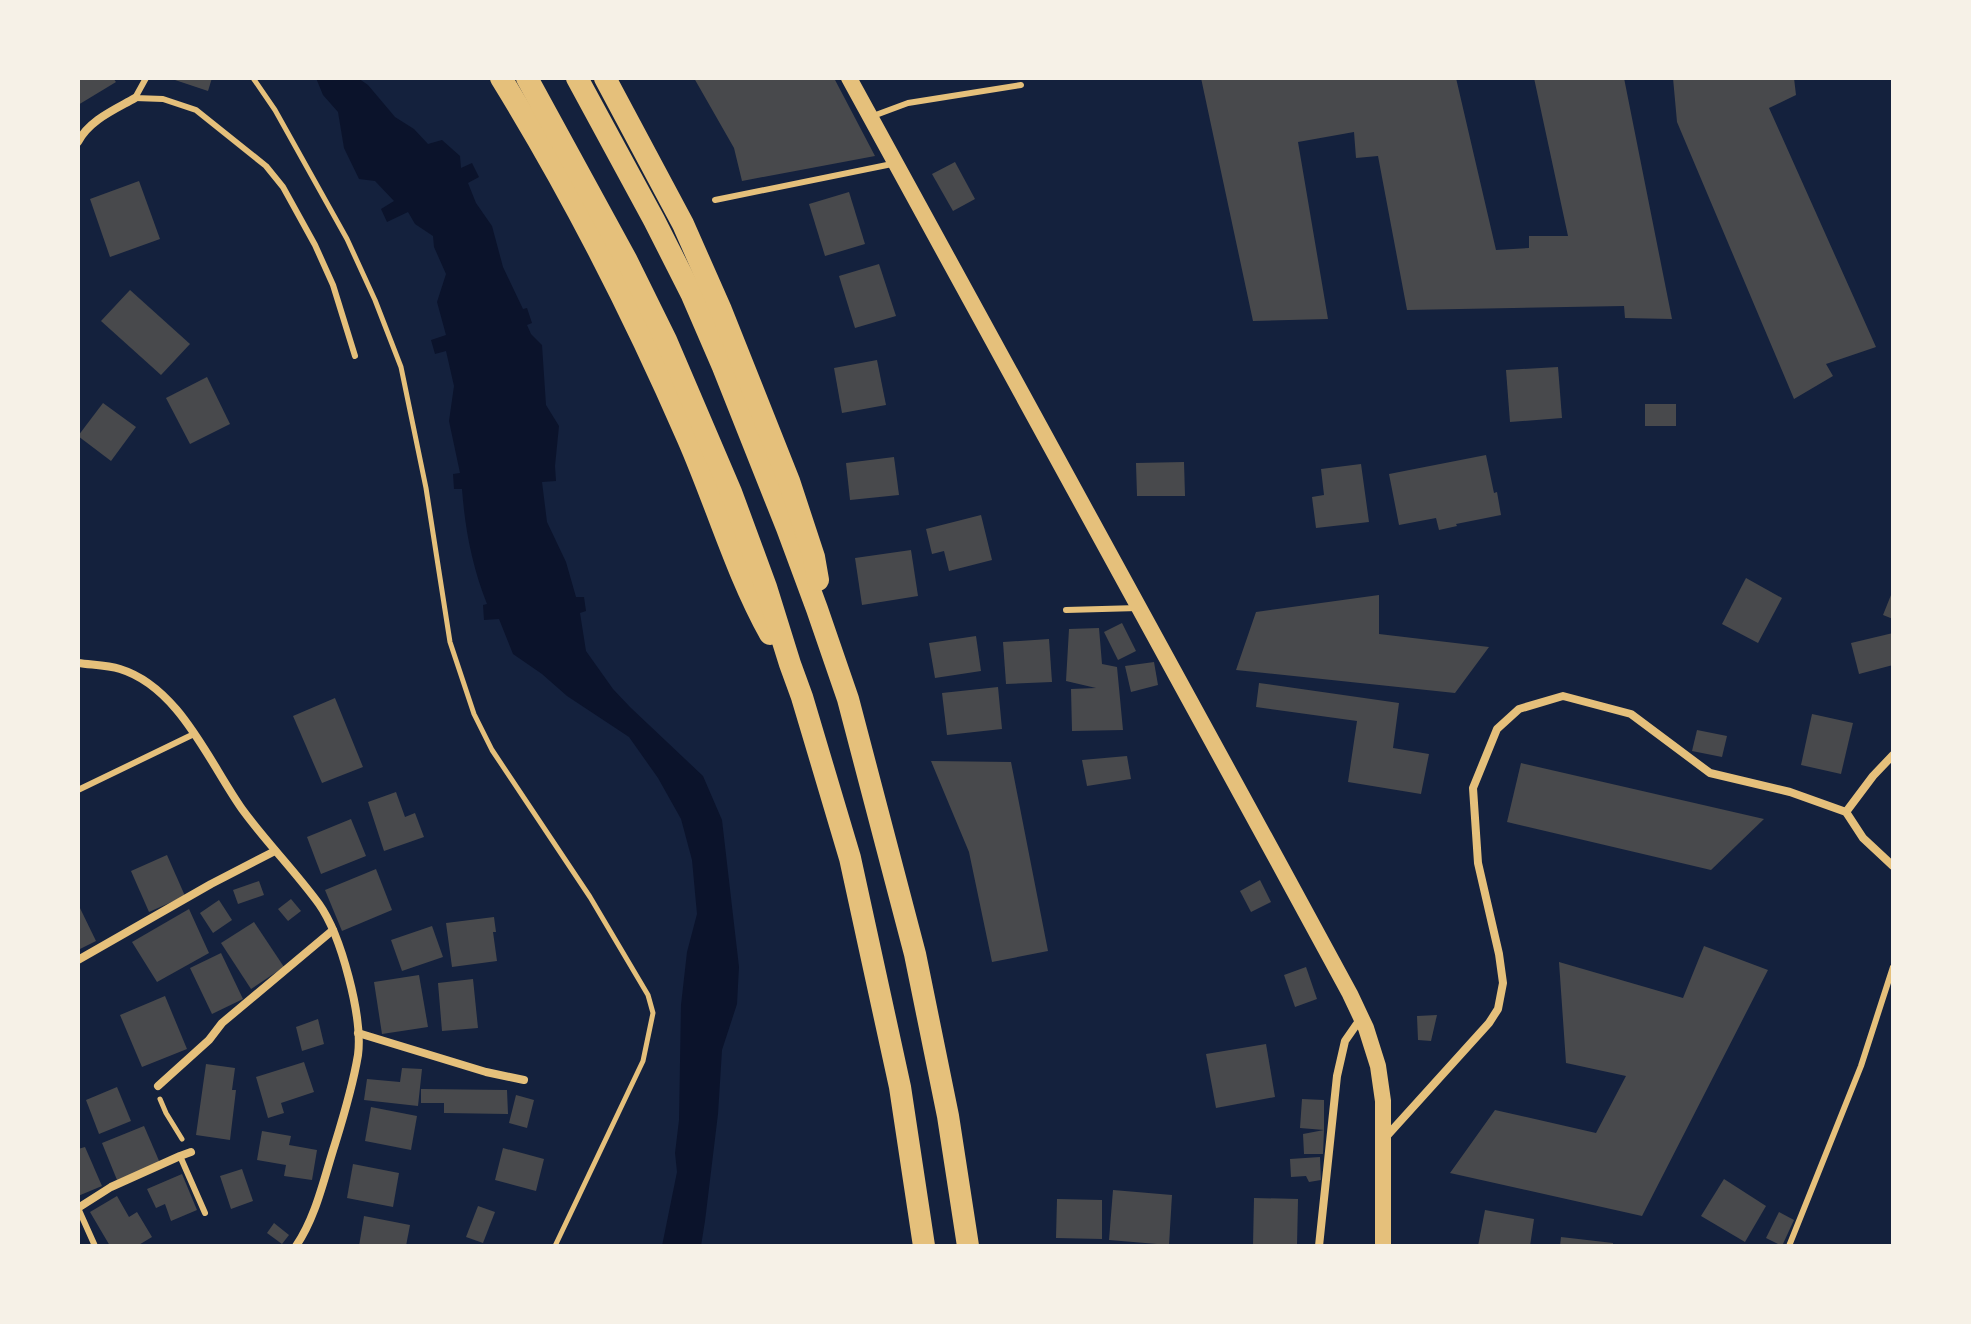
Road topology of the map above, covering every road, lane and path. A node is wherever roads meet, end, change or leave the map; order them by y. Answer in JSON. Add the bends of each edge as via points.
{"nodes":[{"id":1,"x":146,"y":78,"type":"edge"},
{"id":2,"x":253,"y":78,"type":"edge"},
{"id":3,"x":501,"y":78,"type":"edge"},
{"id":4,"x":527,"y":78,"type":"edge"},
{"id":5,"x":577,"y":78,"type":"edge"},
{"id":6,"x":605,"y":78,"type":"edge"},
{"id":7,"x":849,"y":78,"type":"edge"},
{"id":8,"x":1021,"y":85,"type":"dead end"},
{"id":9,"x":135,"y":98,"type":"junction"},
{"id":10,"x":870,"y":118,"type":"junction"},
{"id":11,"x":78,"y":142,"type":"edge"},
{"id":12,"x":894,"y":163,"type":"junction"},
{"id":13,"x":715,"y":200,"type":"dead end"},
{"id":14,"x":355,"y":356,"type":"dead end"},
{"id":15,"x":1141,"y":608,"type":"junction"},
{"id":16,"x":817,"y":609,"type":"junction"},
{"id":17,"x":1066,"y":610,"type":"dead end"},
{"id":18,"x":78,"y":663,"type":"edge"},
{"id":19,"x":790,"y":664,"type":"junction"},
{"id":20,"x":194,"y":734,"type":"junction"},
{"id":21,"x":1893,"y":755,"type":"edge"},
{"id":22,"x":78,"y":790,"type":"edge"},
{"id":23,"x":1846,"y":812,"type":"junction"},
{"id":24,"x":275,"y":851,"type":"junction"},
{"id":25,"x":1893,"y":866,"type":"edge"},
{"id":26,"x":333,"y":930,"type":"junction"},
{"id":27,"x":78,"y":960,"type":"edge"},
{"id":28,"x":1893,"y":967,"type":"edge"},
{"id":29,"x":1361,"y":1018,"type":"junction"},
{"id":30,"x":358,"y":1033,"type":"junction"},
{"id":31,"x":524,"y":1080,"type":"dead end"},
{"id":32,"x":158,"y":1086,"type":"joint"},
{"id":33,"x":1384,"y":1138,"type":"junction"},
{"id":34,"x":191,"y":1152,"type":"joint"},
{"id":35,"x":180,"y":1156,"type":"junction"},
{"id":36,"x":78,"y":1208,"type":"edge"},
{"id":37,"x":205,"y":1213,"type":"dead end"},
{"id":38,"x":95,"y":1246,"type":"edge"},
{"id":39,"x":296,"y":1246,"type":"edge"},
{"id":40,"x":555,"y":1246,"type":"edge"},
{"id":41,"x":924,"y":1246,"type":"edge"},
{"id":42,"x":968,"y":1246,"type":"edge"},
{"id":43,"x":1319,"y":1246,"type":"edge"},
{"id":44,"x":1383,"y":1246,"type":"edge"},
{"id":45,"x":1789,"y":1246,"type":"edge"}],
"edges":[{"from":1,"to":9,"type":"lane"},
{"from":2,"to":40,"type":"path","via":[[347,239],[401,367],[450,642],[474,714],[492,750],[590,897],[648,995],[653,1013],[643,1061]]},
{"from":3,"to":19,"type":"highway","via":[[649,354],[754,603]]},
{"from":4,"to":19,"type":"highway","via":[[666,340],[731,492]]},
{"from":5,"to":16,"type":"highway","via":[[691,293]]},
{"from":6,"to":16,"type":"highway","via":[[683,224],[758,400],[814,557]]},
{"from":7,"to":10,"type":"main road"},
{"from":8,"to":10,"type":"lane","via":[[908,103]]},
{"from":9,"to":11,"type":"street","via":[[83,132]]},
{"from":9,"to":14,"type":"lane","via":[[163,99],[196,110],[266,166],[315,245]]},
{"from":10,"to":12,"type":"main road"},
{"from":12,"to":13,"type":"lane"},
{"from":12,"to":15,"type":"main road"},
{"from":15,"to":17,"type":"lane"},
{"from":15,"to":29,"type":"main road"},
{"from":16,"to":42,"type":"highway","via":[[848,699],[915,954]]},
{"from":18,"to":20,"type":"street","via":[[120,669],[143,680],[173,705]]},
{"from":19,"to":41,"type":"highway","via":[[850,858],[900,1087]]},
{"from":20,"to":22,"type":"lane"},
{"from":20,"to":24,"type":"street"},
{"from":21,"to":23,"type":"street"},
{"from":23,"to":25,"type":"street","via":[[1863,838]]},
{"from":23,"to":33,"type":"street","via":[[1710,773],[1631,714],[1563,696],[1519,709],[1497,729],[1473,788],[1478,863],[1503,983],[1498,1009]]},
{"from":24,"to":26,"type":"street"},
{"from":24,"to":27,"type":"street"},
{"from":26,"to":30,"type":"street"},
{"from":26,"to":32,"type":"street","via":[[222,1023]]},
{"from":28,"to":45,"type":"lane","via":[[1861,1066]]},
{"from":29,"to":33,"type":"main road","via":[[1378,1066]]},
{"from":29,"to":43,"type":"street","via":[[1345,1041],[1337,1076]]},
{"from":30,"to":31,"type":"street"},
{"from":30,"to":39,"type":"street","via":[[346,1108],[313,1211]]},
{"from":32,"to":34,"type":"path","via":[[166,1113]]},
{"from":33,"to":44,"type":"main road"},
{"from":34,"to":35,"type":"street"},
{"from":35,"to":36,"type":"street"},
{"from":35,"to":37,"type":"lane"},
{"from":36,"to":38,"type":"lane"}]}
